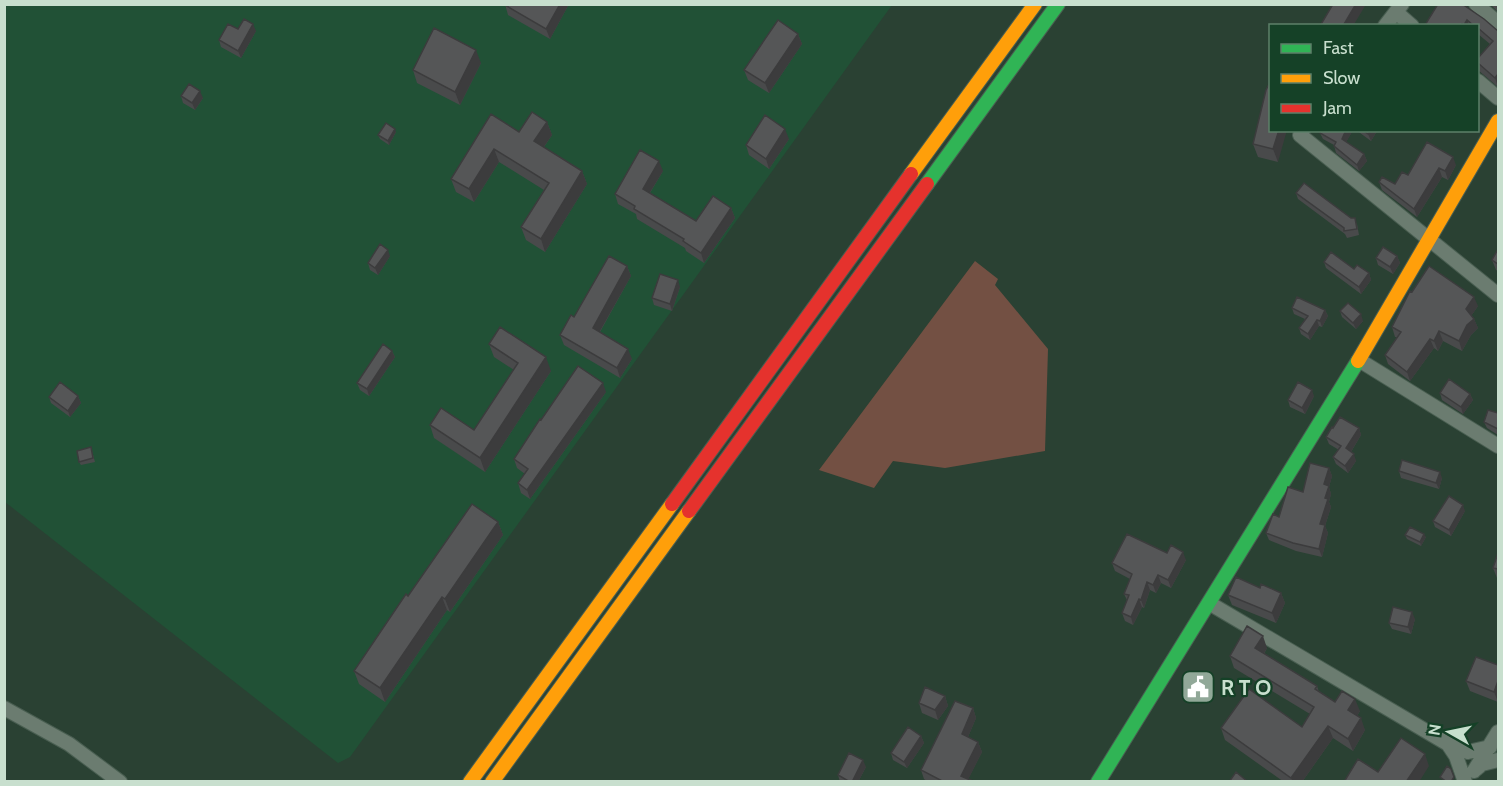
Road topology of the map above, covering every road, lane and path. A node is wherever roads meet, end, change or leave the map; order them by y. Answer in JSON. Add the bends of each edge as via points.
{"nodes":[{"id":1,"x":1035,"y":4,"type":"edge"},
{"id":2,"x":1058,"y":4,"type":"edge"},
{"id":3,"x":1476,"y":4,"type":"edge"},
{"id":4,"x":1399,"y":8,"type":"edge"},
{"id":5,"x":1498,"y":23,"type":"edge"},
{"id":6,"x":1387,"y":24,"type":"edge"},
{"id":7,"x":1411,"y":24,"type":"edge"},
{"id":8,"x":1479,"y":82,"type":"edge"},
{"id":9,"x":1498,"y":98,"type":"edge"},
{"id":10,"x":1498,"y":121,"type":"edge"},
{"id":11,"x":1301,"y":132,"type":"edge"},
{"id":12,"x":1431,"y":241,"type":"junction"},
{"id":13,"x":1498,"y":295,"type":"edge"},
{"id":14,"x":1359,"y":360,"type":"junction"},
{"id":15,"x":1498,"y":446,"type":"edge"},
{"id":16,"x":1209,"y":603,"type":"junction"},
{"id":17,"x":4,"y":708,"type":"edge"},
{"id":18,"x":1498,"y":732,"type":"edge"},
{"id":19,"x":1448,"y":744,"type":"junction"},
{"id":20,"x":1490,"y":747,"type":"junction"},
{"id":21,"x":1498,"y":760,"type":"edge"},
{"id":22,"x":1469,"y":778,"type":"edge"},
{"id":23,"x":120,"y":782,"type":"edge"},
{"id":24,"x":470,"y":782,"type":"edge"},
{"id":25,"x":492,"y":782,"type":"edge"},
{"id":26,"x":1098,"y":782,"type":"edge"}],
"edges":[{"from":1,"to":24,"type":"main road"},
{"from":2,"to":25,"type":"main road"},
{"from":3,"to":5,"type":"street"},
{"from":4,"to":6,"type":"street"},
{"from":4,"to":7,"type":"street"},
{"from":8,"to":9,"type":"street"},
{"from":10,"to":12,"type":"main road"},
{"from":11,"to":12,"type":"street","via":[[1299,135]]},
{"from":12,"to":13,"type":"street"},
{"from":12,"to":14,"type":"main road"},
{"from":14,"to":15,"type":"street"},
{"from":14,"to":16,"type":"main road"},
{"from":16,"to":19,"type":"street"},
{"from":16,"to":26,"type":"main road"},
{"from":17,"to":23,"type":"street","via":[[69,744]]},
{"from":18,"to":20,"type":"street"},
{"from":19,"to":20,"type":"street","via":[[1468,752]]},
{"from":19,"to":22,"type":"street"},
{"from":20,"to":22,"type":"street"},
{"from":21,"to":22,"type":"street","via":[[1482,764]]}]}
